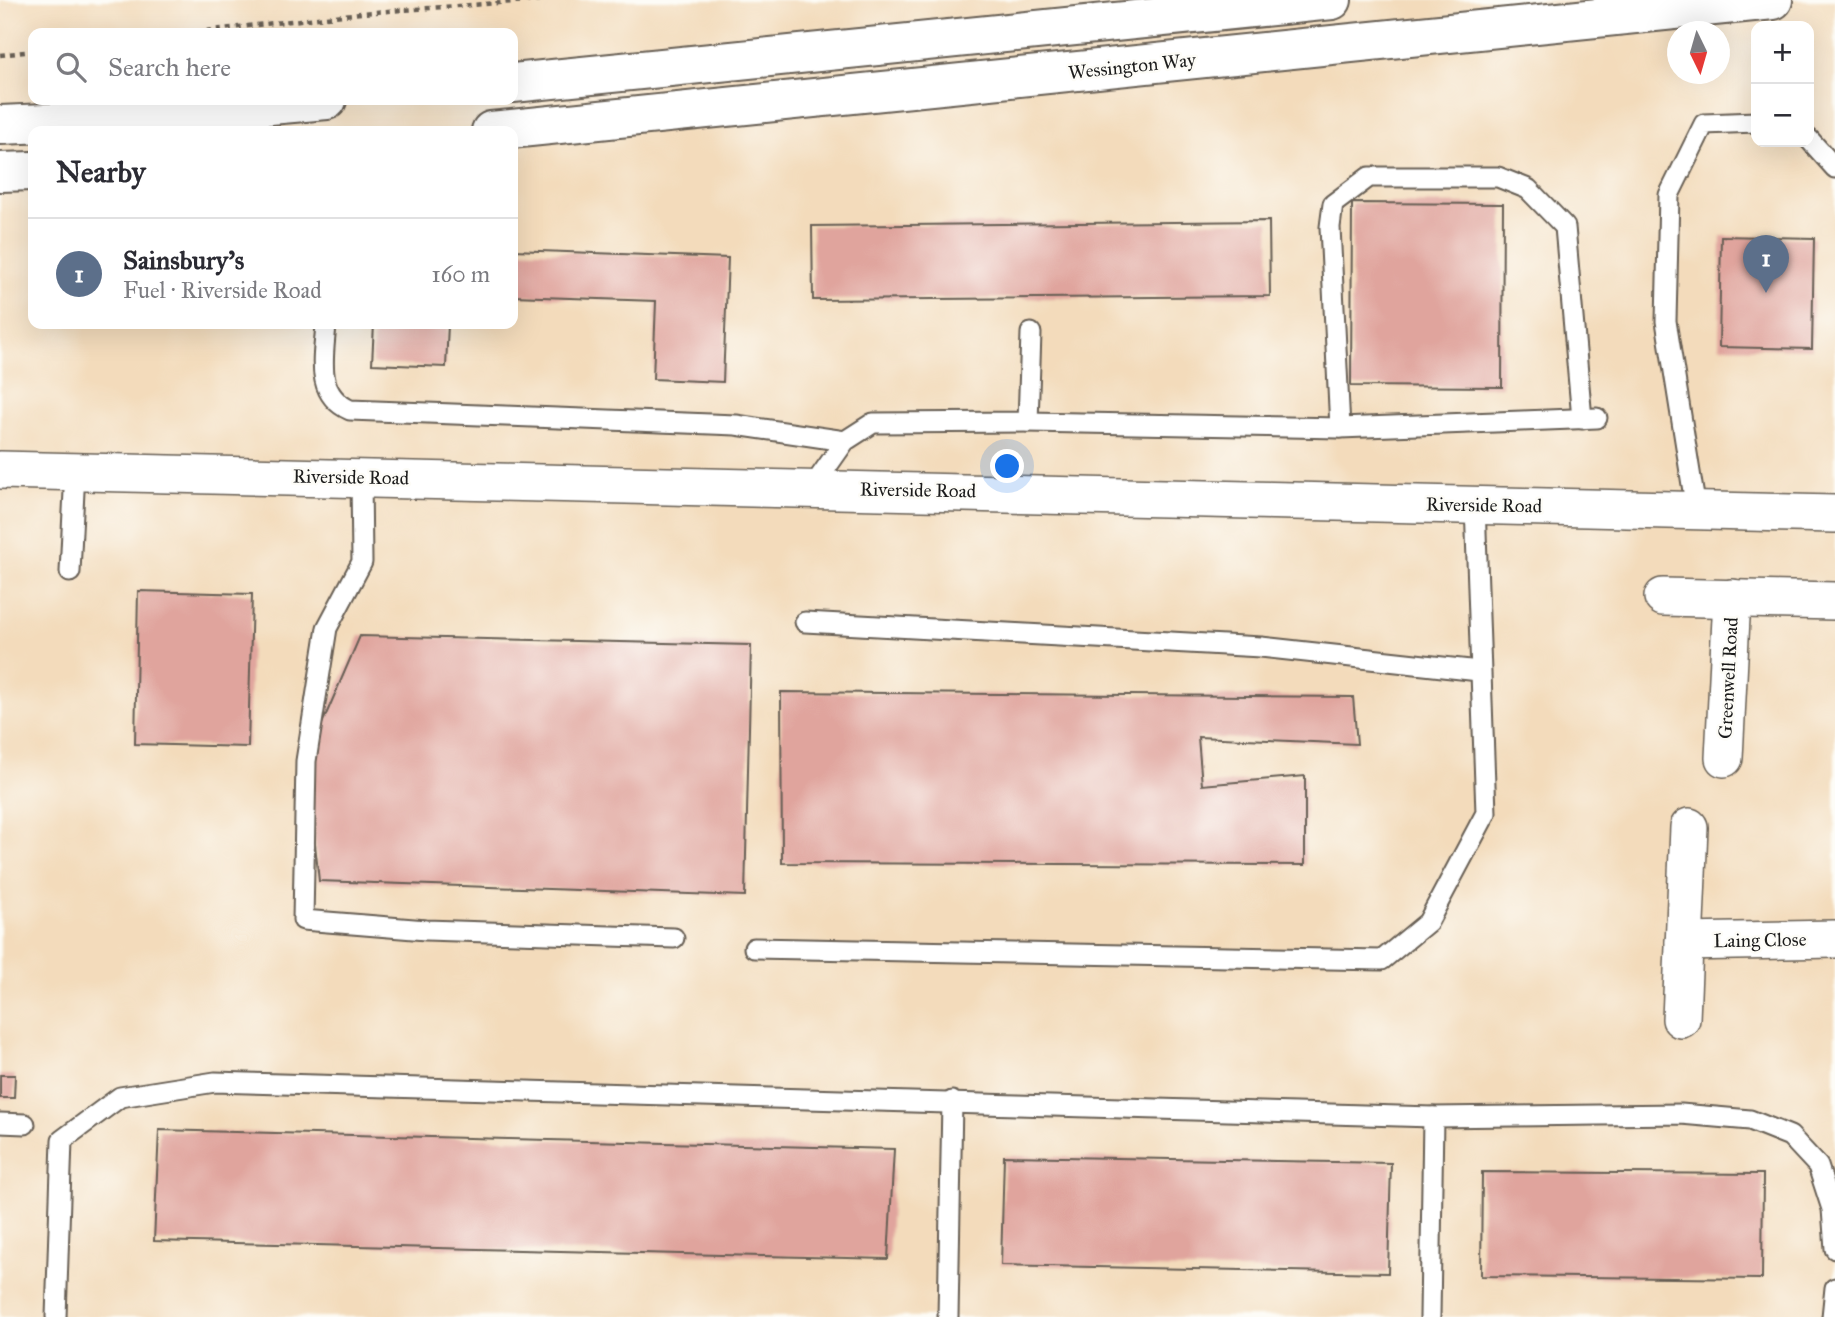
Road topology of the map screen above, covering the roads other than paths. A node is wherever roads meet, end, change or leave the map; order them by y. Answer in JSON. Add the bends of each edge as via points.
{"nodes":[{"id":1,"x":1332,"y":0,"type":"edge"},
{"id":2,"x":1773,"y":0,"type":"edge"},
{"id":3,"x":518,"y":82,"type":"edge"},
{"id":4,"x":271,"y":105,"type":"edge"},
{"id":5,"x":1751,"y":122,"type":"edge"},
{"id":6,"x":0,"y":125,"type":"edge"},
{"id":7,"x":518,"y":128,"type":"edge"},
{"id":8,"x":1814,"y":145,"type":"edge"},
{"id":9,"x":1835,"y":169,"type":"edge"},
{"id":10,"x":28,"y":171,"type":"edge"},
{"id":11,"x":0,"y":172,"type":"edge"},
{"id":12,"x":326,"y":329,"type":"edge"},
{"id":13,"x":1031,"y":333,"type":"dead end"},
{"id":14,"x":1028,"y":422,"type":"junction"},
{"id":15,"x":1340,"y":428,"type":"junction"},
{"id":16,"x":845,"y":441,"type":"junction"},
{"id":17,"x":0,"y":470,"type":"edge"},
{"id":18,"x":75,"y":471,"type":"junction"},
{"id":19,"x":361,"y":478,"type":"junction"},
{"id":20,"x":812,"y":488,"type":"junction"},
{"id":21,"x":1475,"y":504,"type":"junction"},
{"id":22,"x":1696,"y":510,"type":"junction"},
{"id":23,"x":1835,"y":514,"type":"edge"},
{"id":24,"x":70,"y":572,"type":"dead end"},
{"id":25,"x":1663,"y":597,"type":"dead end"},
{"id":26,"x":1732,"y":598,"type":"junction"},
{"id":27,"x":1835,"y":601,"type":"edge"},
{"id":28,"x":805,"y":622,"type":"dead end"},
{"id":29,"x":1479,"y":671,"type":"junction"},
{"id":30,"x":1724,"y":758,"type":"dead end"},
{"id":31,"x":1689,"y":827,"type":"dead end"},
{"id":32,"x":674,"y":938,"type":"dead end"},
{"id":33,"x":1835,"y":939,"type":"edge"},
{"id":34,"x":1684,"y":942,"type":"junction"},
{"id":35,"x":754,"y":948,"type":"dead end"},
{"id":36,"x":1681,"y":1019,"type":"dead end"},
{"id":37,"x":952,"y":1101,"type":"junction"},
{"id":38,"x":1433,"y":1117,"type":"junction"},
{"id":39,"x":0,"y":1123,"type":"edge"},
{"id":40,"x":25,"y":1124,"type":"dead end"},
{"id":41,"x":1835,"y":1249,"type":"edge"},
{"id":42,"x":1835,"y":1288,"type":"edge"},
{"id":43,"x":55,"y":1317,"type":"edge"},
{"id":44,"x":948,"y":1317,"type":"edge"},
{"id":45,"x":1430,"y":1317,"type":"edge"},
{"id":46,"x":1832,"y":1317,"type":"edge"}],
"edges":[{"from":1,"to":3,"type":"main road"},
{"from":2,"to":7,"type":"main road","name":"Wessington Way"},
{"from":4,"to":6,"type":"main road"},
{"from":5,"to":22,"type":"lane","via":[[1704,124],[1669,195],[1666,321]]},
{"from":8,"to":9,"type":"lane"},
{"from":10,"to":11,"type":"main road"},
{"from":12,"to":16,"type":"lane","via":[[326,389],[337,404],[350,410],[736,425]]},
{"from":13,"to":14,"type":"lane"},
{"from":14,"to":15,"type":"lane"},
{"from":14,"to":16,"type":"lane","via":[[873,423]]},
{"from":15,"to":15,"type":"lane","via":[[1590,418],[1565,228],[1528,189],[1498,177],[1370,177],[1333,204],[1329,227]]},
{"from":16,"to":20,"type":"lane"},
{"from":17,"to":18,"type":"street","name":"Riverside Road"},
{"from":18,"to":19,"type":"street","name":"Riverside Road"},
{"from":18,"to":24,"type":"lane"},
{"from":19,"to":20,"type":"street","name":"Riverside Road"},
{"from":19,"to":32,"type":"lane","via":[[362,562],[327,628],[306,761],[303,920],[426,930]]},
{"from":20,"to":21,"type":"street","name":"Riverside Road"},
{"from":21,"to":22,"type":"street","name":"Riverside Road"},
{"from":21,"to":29,"type":"lane"},
{"from":22,"to":23,"type":"street","name":"Riverside Road"},
{"from":25,"to":26,"type":"street","name":"Greenwell Road"},
{"from":26,"to":27,"type":"street","name":"Greenwell Road"},
{"from":26,"to":30,"type":"street","name":"Greenwell Road"},
{"from":28,"to":29,"type":"lane","via":[[1261,647]]},
{"from":29,"to":35,"type":"lane","via":[[1486,813],[1428,922],[1382,960]]},
{"from":31,"to":34,"type":"street"},
{"from":33,"to":34,"type":"street","name":"Laing Close"},
{"from":34,"to":36,"type":"street"},
{"from":37,"to":38,"type":"lane"},
{"from":37,"to":43,"type":"lane","via":[[215,1082],[120,1097],[62,1140]]},
{"from":37,"to":44,"type":"lane"},
{"from":38,"to":41,"type":"lane","via":[[1681,1114],[1750,1120],[1790,1136],[1818,1166],[1832,1209]]},
{"from":38,"to":45,"type":"lane"},
{"from":39,"to":40,"type":"lane"},
{"from":42,"to":46,"type":"lane"}]}
